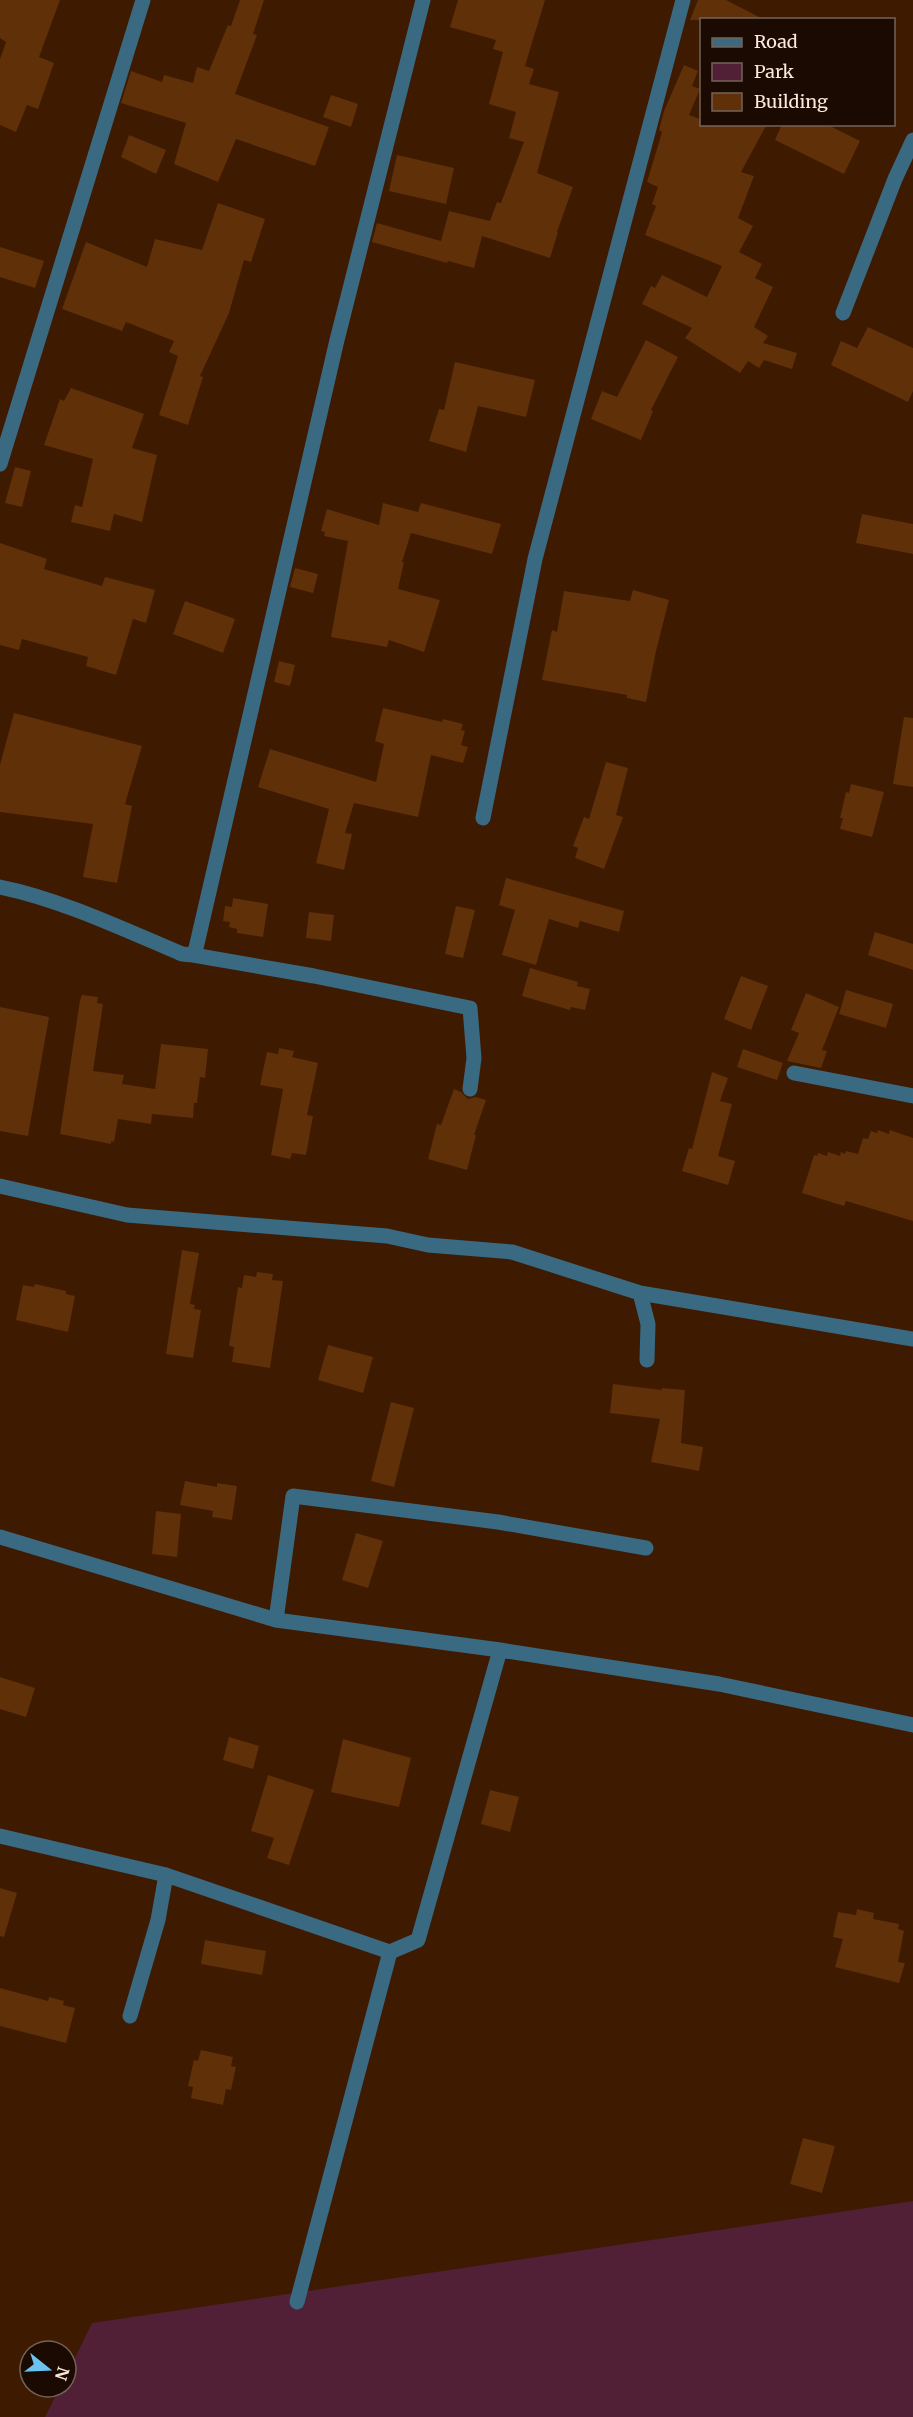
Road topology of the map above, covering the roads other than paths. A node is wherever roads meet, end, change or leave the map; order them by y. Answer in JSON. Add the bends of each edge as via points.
{"nodes":[{"id":1,"x":143,"y":0,"type":"edge"},
{"id":2,"x":423,"y":0,"type":"edge"},
{"id":3,"x":683,"y":0,"type":"edge"},
{"id":4,"x":913,"y":140,"type":"edge"},
{"id":5,"x":843,"y":313,"type":"dead end"},
{"id":6,"x":0,"y":464,"type":"edge"},
{"id":7,"x":483,"y":818,"type":"dead end"},
{"id":8,"x":0,"y":887,"type":"edge"},
{"id":9,"x":193,"y":955,"type":"junction"},
{"id":10,"x":794,"y":1073,"type":"dead end"},
{"id":11,"x":470,"y":1089,"type":"dead end"},
{"id":12,"x":913,"y":1096,"type":"edge"},
{"id":13,"x":0,"y":1186,"type":"edge"},
{"id":14,"x":640,"y":1293,"type":"junction"},
{"id":15,"x":913,"y":1339,"type":"edge"},
{"id":16,"x":647,"y":1360,"type":"dead end"},
{"id":17,"x":0,"y":1537,"type":"edge"},
{"id":18,"x":646,"y":1548,"type":"dead end"},
{"id":19,"x":276,"y":1620,"type":"junction"},
{"id":20,"x":500,"y":1650,"type":"junction"},
{"id":21,"x":913,"y":1725,"type":"edge"},
{"id":22,"x":0,"y":1836,"type":"edge"},
{"id":23,"x":166,"y":1875,"type":"junction"},
{"id":24,"x":390,"y":1952,"type":"junction"},
{"id":25,"x":130,"y":2016,"type":"dead end"},
{"id":26,"x":297,"y":2302,"type":"dead end"}],
"edges":[{"from":1,"to":6,"type":"street"},
{"from":2,"to":9,"type":"street","via":[[337,340]]},
{"from":3,"to":7,"type":"street","via":[[535,559]]},
{"from":4,"to":5,"type":"street"},
{"from":8,"to":9,"type":"street"},
{"from":9,"to":11,"type":"street","via":[[470,1008],[474,1059]]},
{"from":10,"to":12,"type":"street"},
{"from":13,"to":14,"type":"street","via":[[127,1215],[387,1236],[428,1245],[512,1252]]},
{"from":14,"to":15,"type":"street"},
{"from":14,"to":16,"type":"street","via":[[648,1324]]},
{"from":17,"to":19,"type":"street"},
{"from":18,"to":19,"type":"street","via":[[498,1522],[293,1496]]},
{"from":19,"to":20,"type":"street"},
{"from":20,"to":21,"type":"street","via":[[720,1684]]},
{"from":20,"to":24,"type":"street","via":[[418,1940]]},
{"from":22,"to":23,"type":"street"},
{"from":23,"to":24,"type":"street"},
{"from":23,"to":25,"type":"street","via":[[158,1920]]},
{"from":24,"to":26,"type":"street"}]}
